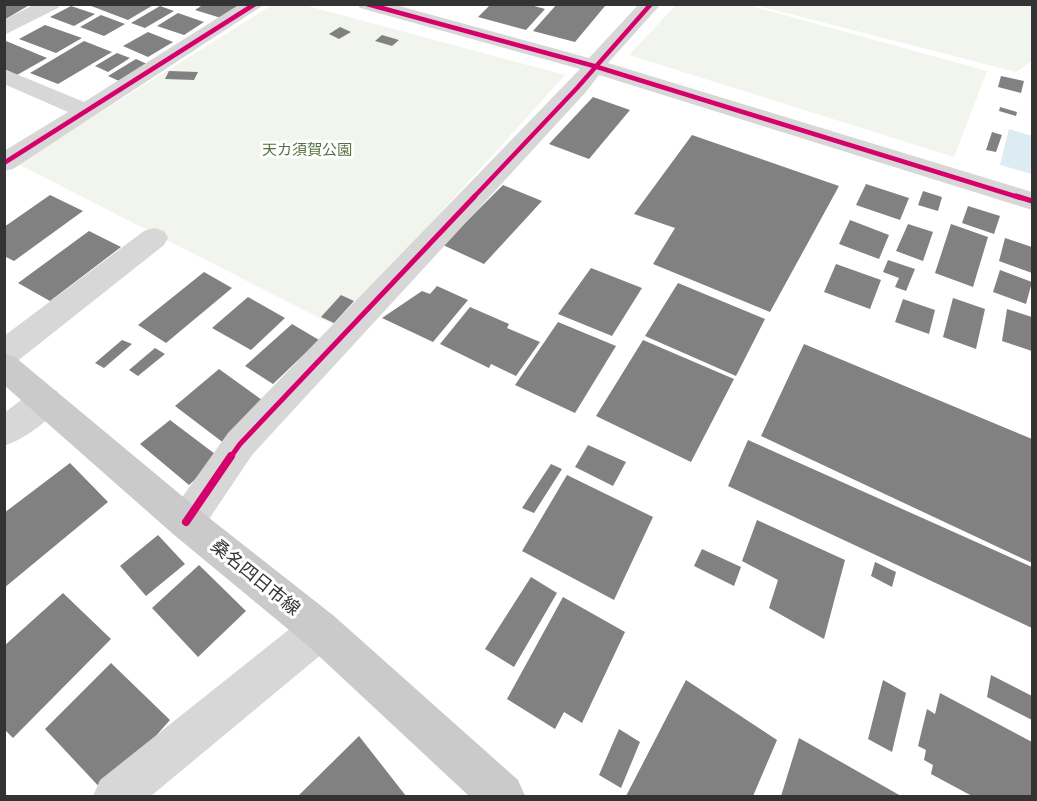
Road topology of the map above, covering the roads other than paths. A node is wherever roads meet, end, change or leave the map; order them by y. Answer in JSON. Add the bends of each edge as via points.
{"nodes":[{"id":1,"x":51,"y":4,"type":"edge"},
{"id":2,"x":255,"y":4,"type":"edge"},
{"id":3,"x":367,"y":4,"type":"edge"},
{"id":4,"x":651,"y":4,"type":"edge"},
{"id":5,"x":4,"y":29,"type":"edge"},
{"id":6,"x":594,"y":66,"type":"junction"},
{"id":7,"x":4,"y":76,"type":"edge"},
{"id":8,"x":86,"y":111,"type":"junction"},
{"id":9,"x":4,"y":163,"type":"edge"},
{"id":10,"x":1032,"y":201,"type":"edge"},
{"id":11,"x":154,"y":238,"type":"dead end"},
{"id":12,"x":4,"y":354,"type":"edge"},
{"id":13,"x":4,"y":366,"type":"edge"},
{"id":14,"x":45,"y":401,"type":"junction"},
{"id":15,"x":4,"y":432,"type":"edge"},
{"id":16,"x":186,"y":522,"type":"junction"},
{"id":17,"x":320,"y":630,"type":"junction"},
{"id":18,"x":116,"y":796,"type":"edge"},
{"id":19,"x":502,"y":796,"type":"edge"}],
"edges":[{"from":1,"to":5,"type":"street"},
{"from":2,"to":8,"type":"street"},
{"from":3,"to":6,"type":"street"},
{"from":4,"to":6,"type":"street"},
{"from":6,"to":10,"type":"street"},
{"from":6,"to":16,"type":"street","via":[[240,444]]},
{"from":7,"to":8,"type":"street"},
{"from":8,"to":9,"type":"street"},
{"from":11,"to":12,"type":"street"},
{"from":13,"to":14,"type":"main road","name":"桑名四日市線"},
{"from":14,"to":15,"type":"street"},
{"from":14,"to":16,"type":"main road","name":"桑名四日市線"},
{"from":16,"to":17,"type":"main road","name":"桑名四日市線"},
{"from":17,"to":18,"type":"street"},
{"from":17,"to":19,"type":"main road","name":"桑名四日市線"}]}
